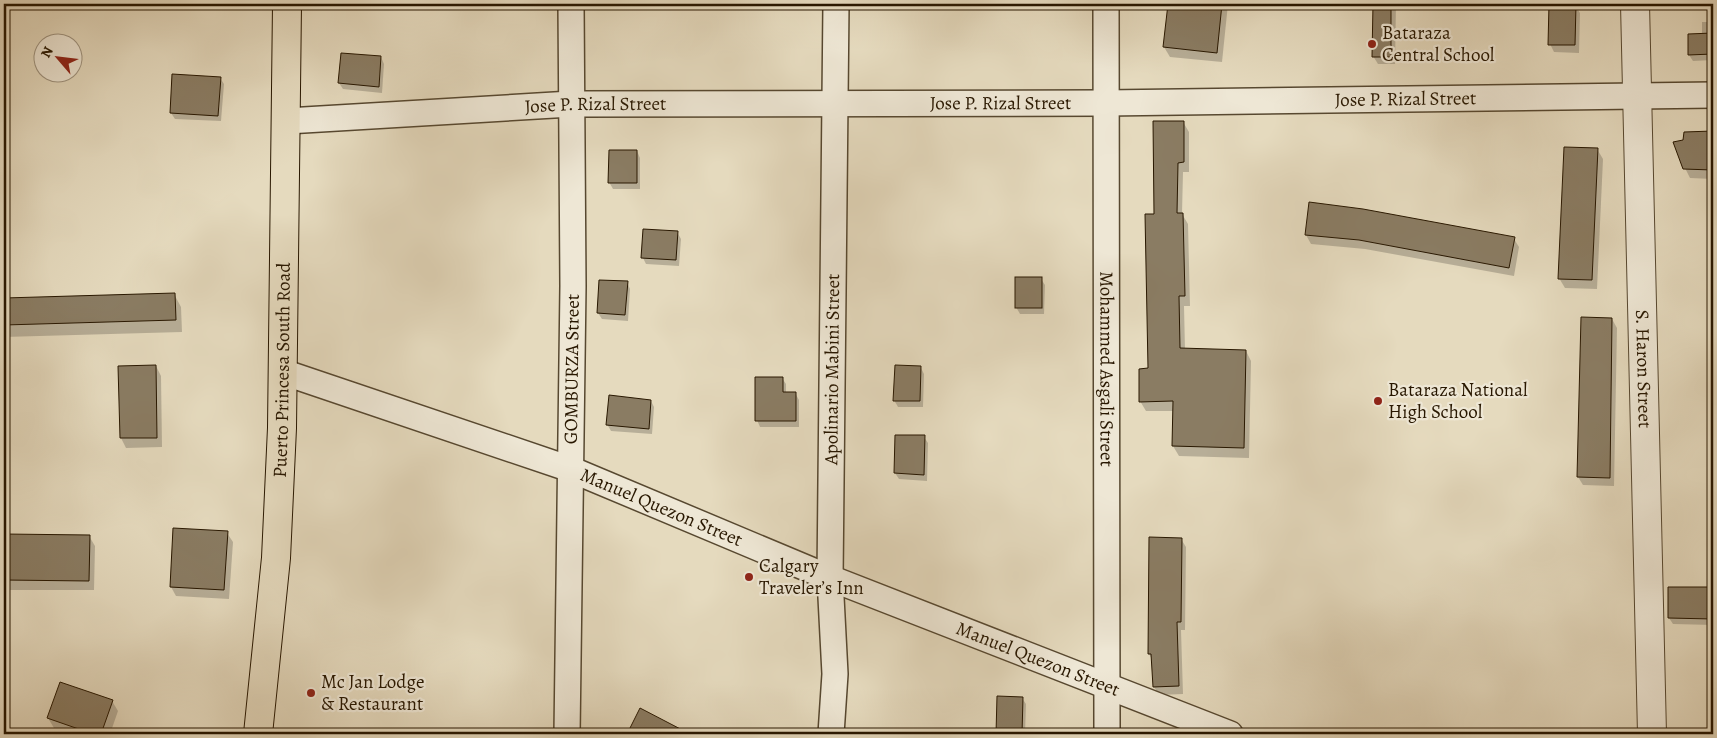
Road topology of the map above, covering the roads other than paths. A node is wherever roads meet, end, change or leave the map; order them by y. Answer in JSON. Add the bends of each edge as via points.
{"nodes":[{"id":1,"x":287,"y":4,"type":"edge"},
{"id":2,"x":571,"y":4,"type":"edge"},
{"id":3,"x":836,"y":4,"type":"edge"},
{"id":4,"x":1106,"y":4,"type":"edge"},
{"id":5,"x":1635,"y":4,"type":"edge"},
{"id":6,"x":1636,"y":95,"type":"junction"},
{"id":7,"x":1713,"y":95,"type":"edge"},
{"id":8,"x":571,"y":104,"type":"junction"},
{"id":9,"x":1106,"y":104,"type":"junction"},
{"id":10,"x":836,"y":105,"type":"junction"},
{"id":11,"x":287,"y":121,"type":"junction"},
{"id":12,"x":283,"y":372,"type":"junction"},
{"id":13,"x":570,"y":469,"type":"junction"},
{"id":14,"x":830,"y":578,"type":"junction"},
{"id":15,"x":1108,"y":685,"type":"junction"},
{"id":16,"x":258,"y":734,"type":"edge"},
{"id":17,"x":567,"y":734,"type":"edge"},
{"id":18,"x":831,"y":734,"type":"edge"},
{"id":19,"x":1107,"y":734,"type":"edge"},
{"id":20,"x":1230,"y":734,"type":"edge"},
{"id":21,"x":1652,"y":734,"type":"edge"}],
"edges":[{"from":1,"to":11,"type":"main road","name":"Puerto Princesa South Road"},
{"from":2,"to":8,"type":"street","name":"GOMBURZA Street"},
{"from":3,"to":10,"type":"street","name":"Apolinario Mabini Street"},
{"from":4,"to":9,"type":"street","name":"Mohammed Asgali Street"},
{"from":5,"to":6,"type":"street","name":"S. Haron Street"},
{"from":6,"to":7,"type":"street","name":"Jose P. Rizal Street"},
{"from":6,"to":9,"type":"street","name":"Jose P. Rizal Street"},
{"from":6,"to":21,"type":"street","name":"S. Haron Street"},
{"from":8,"to":10,"type":"street","name":"Jose P. Rizal Street"},
{"from":8,"to":11,"type":"street","name":"Jose P. Rizal Street"},
{"from":8,"to":13,"type":"street","name":"GOMBURZA Street"},
{"from":9,"to":10,"type":"street","name":"Jose P. Rizal Street"},
{"from":9,"to":15,"type":"street","name":"Mohammed Asgali Street"},
{"from":10,"to":14,"type":"street","name":"Apolinario Mabini Street"},
{"from":11,"to":12,"type":"main road","name":"Puerto Princesa South Road"},
{"from":12,"to":13,"type":"street","name":"Manuel Quezon Street"},
{"from":12,"to":16,"type":"main road","name":"Puerto Princesa South Road","via":[[276,558]]},
{"from":13,"to":14,"type":"street","name":"Manuel Quezon Street"},
{"from":13,"to":17,"type":"street","name":"GOMBURZA Street"},
{"from":14,"to":15,"type":"street","name":"Manuel Quezon Street"},
{"from":14,"to":18,"type":"street","name":"Apolinario Mabini Street","via":[[835,674]]},
{"from":15,"to":19,"type":"street","name":"Mohammed Asgali Street"},
{"from":15,"to":20,"type":"street","name":"Manuel Quezon Street"}]}
